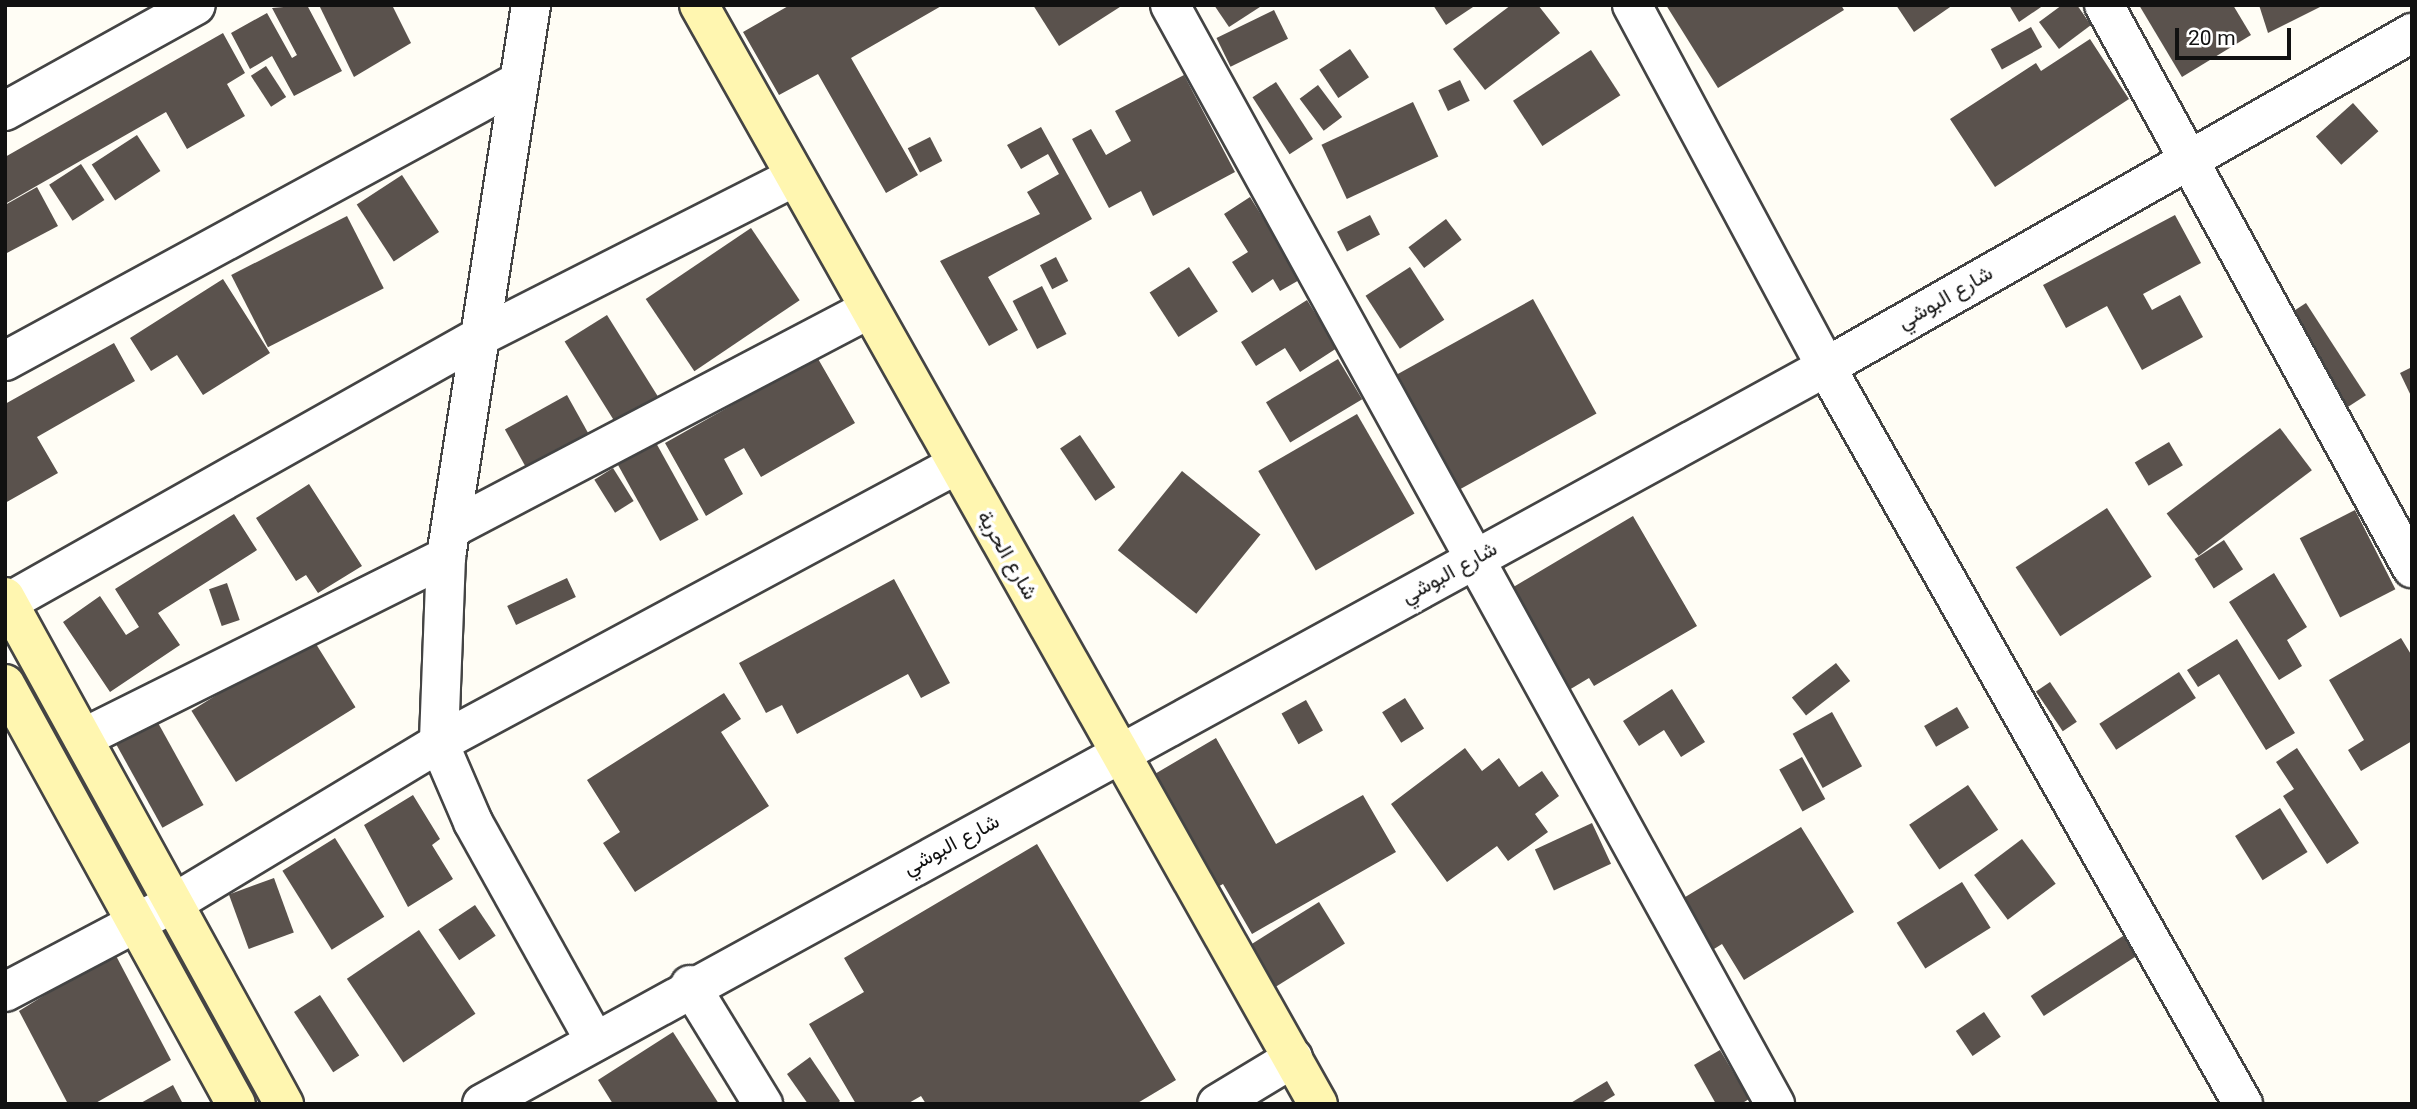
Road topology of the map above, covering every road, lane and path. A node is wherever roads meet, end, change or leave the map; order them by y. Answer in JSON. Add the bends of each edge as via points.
{"nodes":[{"id":1,"x":196,"y":5,"type":"edge"},
{"id":2,"x":531,"y":5,"type":"edge"},
{"id":3,"x":699,"y":5,"type":"edge"},
{"id":4,"x":1170,"y":5,"type":"edge"},
{"id":5,"x":1632,"y":5,"type":"edge"},
{"id":6,"x":2104,"y":5,"type":"edge"},
{"id":7,"x":2412,"y":33,"type":"edge"},
{"id":8,"x":518,"y":82,"type":"junction"},
{"id":9,"x":5,"y":111,"type":"edge"},
{"id":10,"x":2190,"y":160,"type":"junction"},
{"id":11,"x":794,"y":177,"type":"junction"},
{"id":12,"x":867,"y":310,"type":"junction"},
{"id":13,"x":477,"y":338,"type":"junction"},
{"id":14,"x":5,"y":361,"type":"edge"},
{"id":15,"x":1826,"y":367,"type":"junction"},
{"id":16,"x":954,"y":466,"type":"junction"},
{"id":17,"x":450,"y":542,"type":"junction"},
{"id":18,"x":1478,"y":559,"type":"junction"},
{"id":19,"x":2412,"y":568,"type":"edge"},
{"id":20,"x":6,"y":601,"type":"edge"},
{"id":21,"x":5,"y":684,"type":"edge"},
{"id":22,"x":83,"y":738,"type":"junction"},
{"id":23,"x":439,"y":744,"type":"junction"},
{"id":24,"x":1123,"y":755,"type":"junction"},
{"id":25,"x":174,"y":903,"type":"junction"},
{"id":26,"x":137,"y":923,"type":"junction"},
{"id":27,"x":690,"y":985,"type":"junction"},
{"id":28,"x":5,"y":992,"type":"edge"},
{"id":29,"x":595,"y":1041,"type":"junction"},
{"id":30,"x":1293,"y":1058,"type":"junction"},
{"id":31,"x":236,"y":1104,"type":"edge"},
{"id":32,"x":284,"y":1104,"type":"edge"},
{"id":33,"x":482,"y":1104,"type":"edge"},
{"id":34,"x":763,"y":1104,"type":"edge"},
{"id":35,"x":1217,"y":1104,"type":"edge"},
{"id":36,"x":1318,"y":1104,"type":"edge"},
{"id":37,"x":1775,"y":1104,"type":"edge"},
{"id":38,"x":2243,"y":1104,"type":"edge"}],
"edges":[{"from":1,"to":9,"type":"street"},
{"from":2,"to":8,"type":"street"},
{"from":3,"to":11,"type":"street","name":"شارع الحرية"},
{"from":4,"to":18,"type":"street","via":[[1354,349]]},
{"from":5,"to":15,"type":"street"},
{"from":6,"to":10,"type":"street"},
{"from":7,"to":10,"type":"street","name":"شارع البوشي"},
{"from":8,"to":13,"type":"street"},
{"from":8,"to":14,"type":"street"},
{"from":10,"to":15,"type":"street","name":"شارع البوشي"},
{"from":10,"to":19,"type":"street"},
{"from":11,"to":12,"type":"street","name":"شارع الحرية"},
{"from":11,"to":13,"type":"street"},
{"from":12,"to":16,"type":"street","name":"شارع الحرية"},
{"from":12,"to":17,"type":"street"},
{"from":13,"to":17,"type":"street"},
{"from":13,"to":20,"type":"street"},
{"from":15,"to":18,"type":"street","name":"شارع البوشي"},
{"from":15,"to":38,"type":"street"},
{"from":16,"to":23,"type":"street"},
{"from":16,"to":24,"type":"street","name":"شارع الحرية"},
{"from":17,"to":22,"type":"street"},
{"from":17,"to":23,"type":"street"},
{"from":18,"to":24,"type":"street","name":"شارع البوشي"},
{"from":18,"to":37,"type":"street"},
{"from":20,"to":22,"type":"street"},
{"from":21,"to":26,"type":"street"},
{"from":22,"to":25,"type":"street"},
{"from":23,"to":25,"type":"street"},
{"from":23,"to":29,"type":"street","via":[[473,822]]},
{"from":24,"to":27,"type":"street","name":"شارع البوشي"},
{"from":24,"to":30,"type":"street","name":"شارع الحرية"},
{"from":25,"to":26,"type":"street"},
{"from":25,"to":32,"type":"street"},
{"from":26,"to":28,"type":"street"},
{"from":26,"to":31,"type":"street"},
{"from":27,"to":29,"type":"street","name":"شارع البوشي"},
{"from":27,"to":34,"type":"street"},
{"from":29,"to":33,"type":"street","name":"شارع البوشي"},
{"from":30,"to":35,"type":"street"},
{"from":30,"to":36,"type":"street","name":"شارع الحرية"}]}
